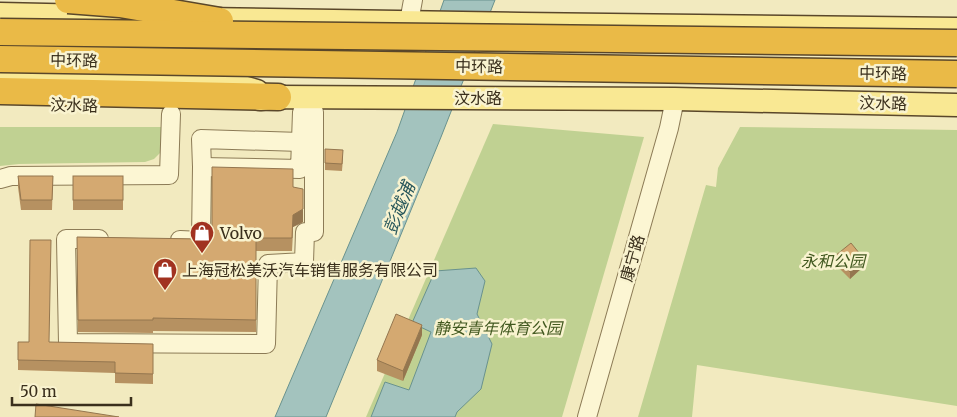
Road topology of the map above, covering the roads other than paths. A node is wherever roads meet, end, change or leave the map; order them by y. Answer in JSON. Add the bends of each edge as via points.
{"nodes":[{"id":1,"x":49,"y":0,"type":"edge"},
{"id":2,"x":413,"y":0,"type":"edge"},
{"id":3,"x":69,"y":8,"type":"edge"},
{"id":4,"x":140,"y":9,"type":"edge"},
{"id":5,"x":0,"y":14,"type":"edge"},
{"id":6,"x":278,"y":20,"type":"junction"},
{"id":7,"x":418,"y":23,"type":"junction"},
{"id":8,"x":745,"y":26,"type":"junction"},
{"id":9,"x":957,"y":29,"type":"edge"},
{"id":10,"x":0,"y":32,"type":"edge"},
{"id":11,"x":302,"y":35,"type":"junction"},
{"id":12,"x":0,"y":38,"type":"edge"},
{"id":13,"x":236,"y":42,"type":"junction"},
{"id":14,"x":516,"y":42,"type":"junction"},
{"id":15,"x":957,"y":43,"type":"edge"},
{"id":16,"x":0,"y":50,"type":"edge"},
{"id":17,"x":397,"y":50,"type":"junction"},
{"id":18,"x":814,"y":50,"type":"junction"},
{"id":19,"x":92,"y":52,"type":"junction"},
{"id":20,"x":957,"y":52,"type":"edge"},
{"id":21,"x":0,"y":58,"type":"edge"},
{"id":22,"x":957,"y":66,"type":"edge"},
{"id":23,"x":957,"y":74,"type":"edge"},
{"id":24,"x":0,"y":77,"type":"edge"},
{"id":25,"x":38,"y":84,"type":"junction"},
{"id":26,"x":0,"y":91,"type":"edge"},
{"id":27,"x":278,"y":97,"type":"junction"},
{"id":28,"x":675,"y":99,"type":"junction"},
{"id":29,"x":0,"y":104,"type":"edge"},
{"id":30,"x":957,"y":105,"type":"edge"},
{"id":31,"x":171,"y":114,"type":"dead end"},
{"id":32,"x":301,"y":142,"type":"junction"},
{"id":33,"x":202,"y":167,"type":"junction"},
{"id":34,"x":0,"y":179,"type":"edge"},
{"id":35,"x":114,"y":239,"type":"edge"},
{"id":36,"x":162,"y":240,"type":"edge"},
{"id":37,"x":587,"y":417,"type":"edge"}],
"edges":[{"from":1,"to":3,"type":"main road"},
{"from":2,"to":7,"type":"street"},
{"from":3,"to":4,"type":"main road"},
{"from":3,"to":5,"type":"main road"},
{"from":3,"to":11,"type":"highway","bridge":true,"via":[[120,4]]},
{"from":4,"to":6,"type":"main road"},
{"from":6,"to":7,"type":"main road"},
{"from":6,"to":13,"type":"main road"},
{"from":7,"to":14,"type":"main road"},
{"from":8,"to":9,"type":"main road"},
{"from":8,"to":14,"type":"main road"},
{"from":8,"to":18,"type":"main road"},
{"from":10,"to":11,"type":"highway","name":"中环路","bridge":true},
{"from":11,"to":15,"type":"highway","name":"中环路","bridge":true},
{"from":12,"to":13,"type":"main road"},
{"from":13,"to":17,"type":"main road"},
{"from":14,"to":17,"type":"main road"},
{"from":14,"to":18,"type":"main road"},
{"from":14,"to":22,"type":"main road"},
{"from":16,"to":19,"type":"main road"},
{"from":17,"to":19,"type":"main road"},
{"from":18,"to":20,"type":"main road"},
{"from":19,"to":25,"type":"main road"},
{"from":21,"to":23,"type":"highway","name":"中环路","bridge":true},
{"from":24,"to":25,"type":"main road"},
{"from":25,"to":26,"type":"highway"},
{"from":25,"to":27,"type":"highway"},
{"from":27,"to":28,"type":"main road","name":"汶水路"},
{"from":27,"to":29,"type":"main road","name":"汶水路","via":[[204,108]]},
{"from":28,"to":30,"type":"main road","name":"汶水路"},
{"from":28,"to":37,"type":"street","name":"康宁路"},
{"from":31,"to":34,"type":"street","via":[[169,175],[11,176]]},
{"from":32,"to":33,"type":"street","via":[[300,169]]},
{"from":32,"to":33,"type":"street","via":[[201,139]]},
{"from":32,"to":35,"type":"street","via":[[308,112],[314,232],[305,232],[304,262],[268,264],[266,344],[68,343],[66,239]]},
{"from":33,"to":36,"type":"street","via":[[201,241]]}]}
